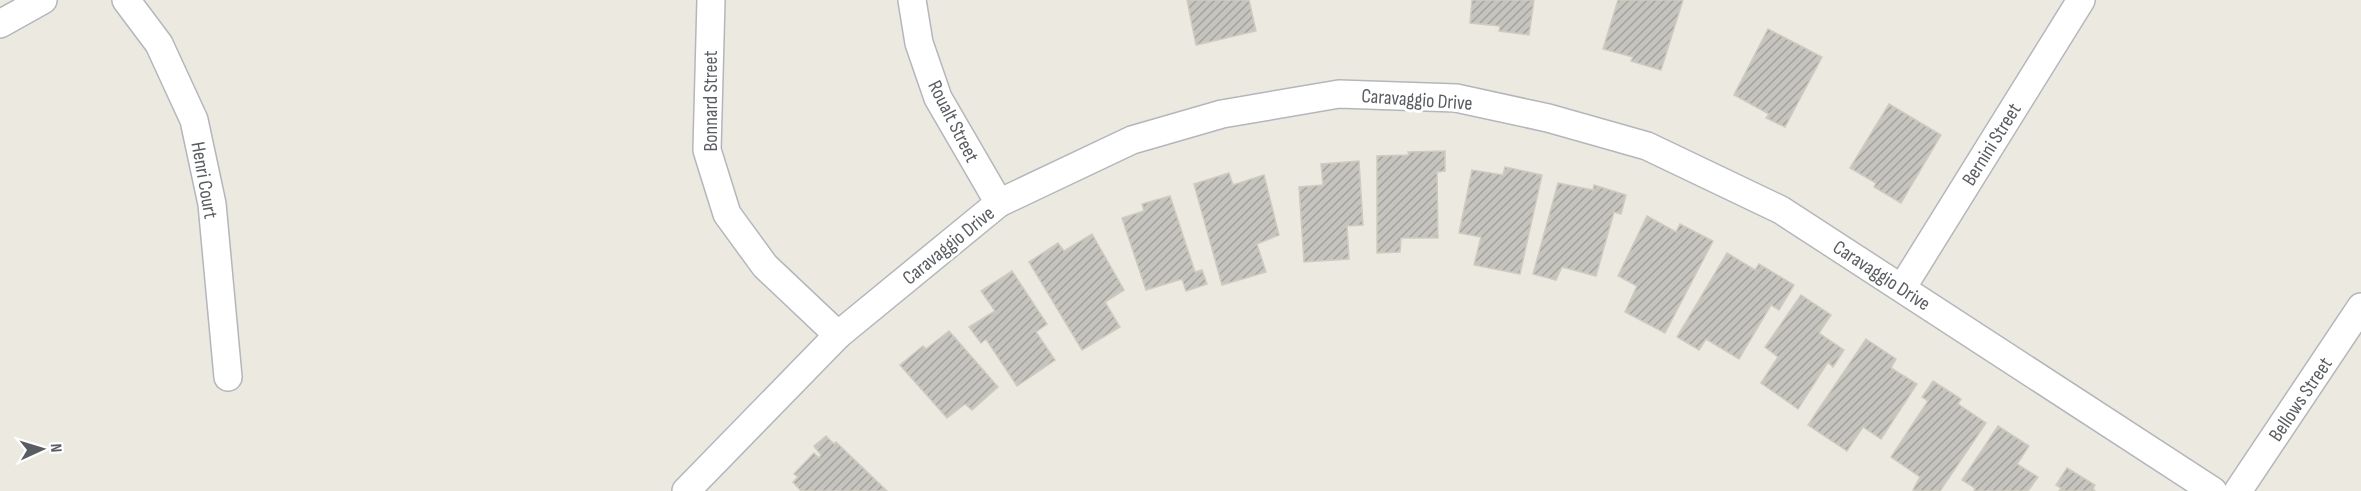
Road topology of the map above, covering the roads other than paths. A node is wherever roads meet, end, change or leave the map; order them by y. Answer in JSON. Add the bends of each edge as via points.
{"nodes":[{"id":1,"x":43,"y":0,"type":"edge"},
{"id":2,"x":126,"y":0,"type":"edge"},
{"id":3,"x":711,"y":0,"type":"edge"},
{"id":4,"x":912,"y":0,"type":"edge"},
{"id":5,"x":2079,"y":1,"type":"edge"},
{"id":6,"x":0,"y":24,"type":"edge"},
{"id":7,"x":999,"y":203,"type":"junction"},
{"id":8,"x":1902,"y":288,"type":"junction"},
{"id":9,"x":2361,"y":307,"type":"edge"},
{"id":10,"x":838,"y":335,"type":"junction"},
{"id":11,"x":228,"y":377,"type":"dead end"},
{"id":12,"x":686,"y":491,"type":"edge"},
{"id":13,"x":2213,"y":491,"type":"edge"},
{"id":14,"x":2238,"y":491,"type":"edge"}],
"edges":[{"from":1,"to":6,"type":"street"},
{"from":2,"to":11,"type":"street","name":"Henri Court","via":[[159,44],[194,120],[212,204]]},
{"from":3,"to":10,"type":"street","name":"Bonnard Street","via":[[707,150],[727,214],[765,266]]},
{"from":4,"to":7,"type":"street","name":"Roualt Street","via":[[919,43],[938,98]]},
{"from":5,"to":8,"type":"street","name":"Bernini Street"},
{"from":7,"to":8,"type":"street","name":"Caravaggio Drive","via":[[1132,140],[1222,114],[1339,94],[1456,98],[1548,118],[1647,146],[1781,210]]},
{"from":7,"to":10,"type":"street","name":"Caravaggio Drive"},
{"from":8,"to":13,"type":"street","name":"Caravaggio Drive"},
{"from":9,"to":14,"type":"street","name":"Bellows Street"},
{"from":10,"to":12,"type":"street","name":"Caravaggio Drive"}]}
